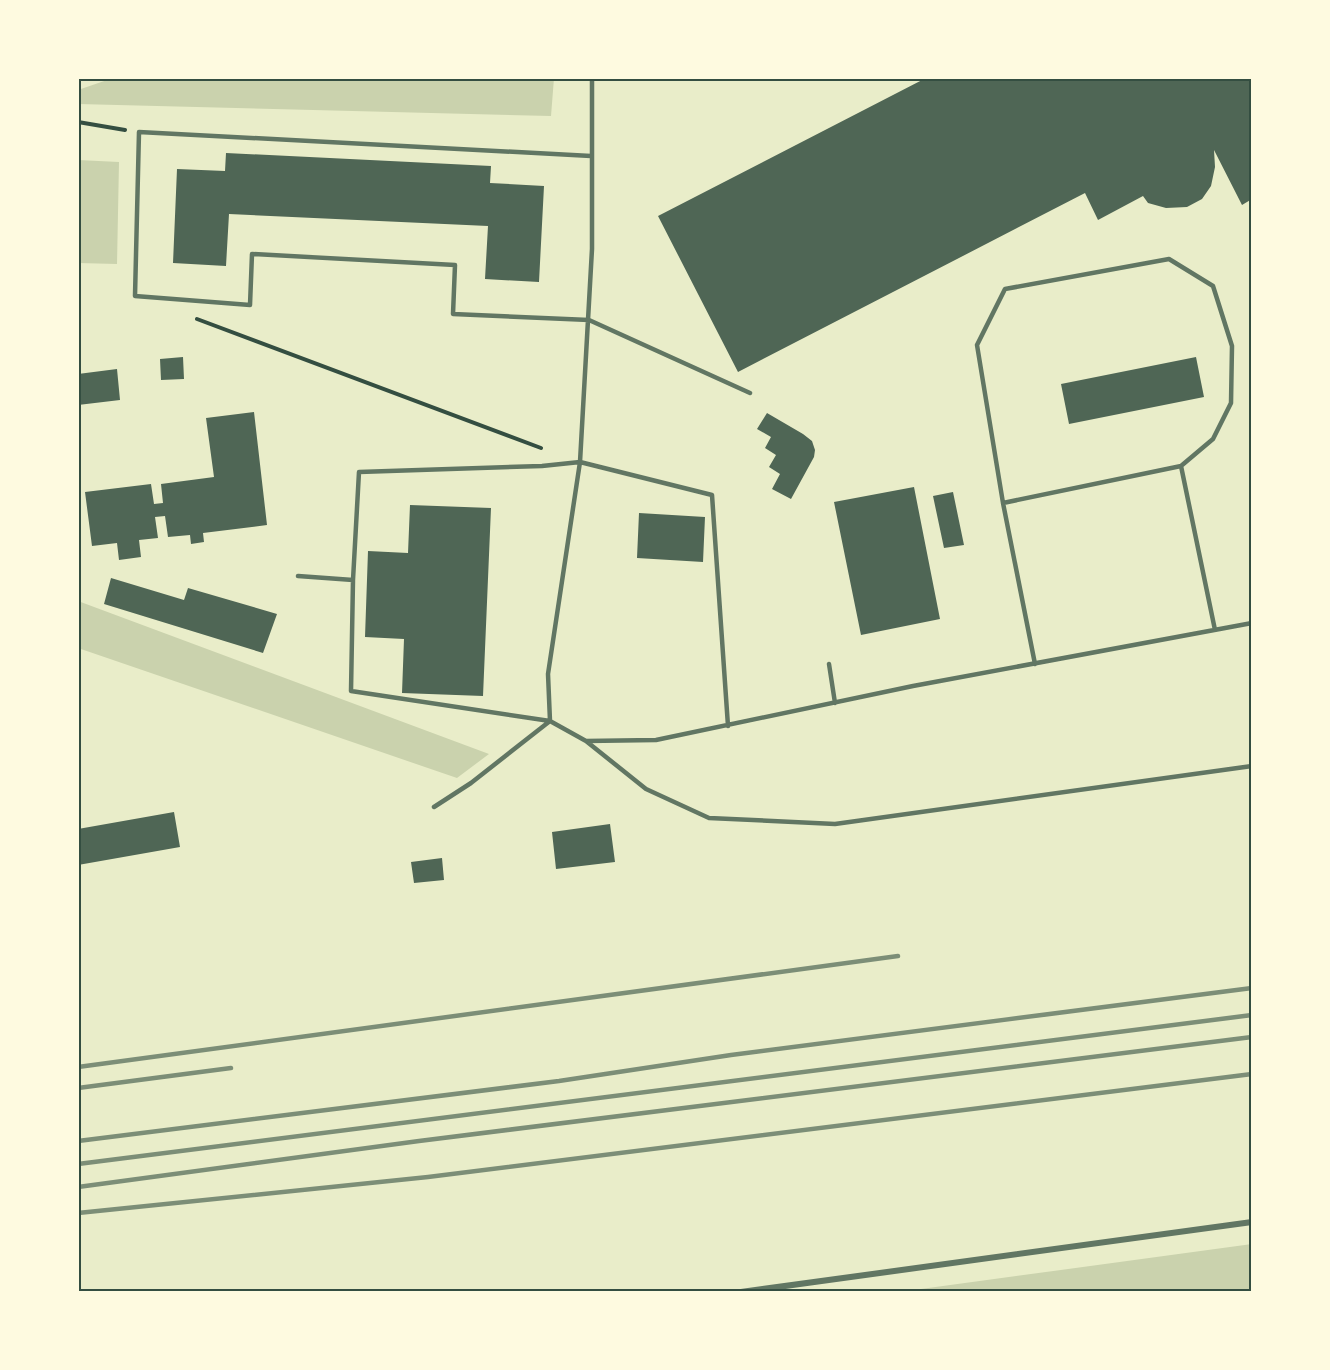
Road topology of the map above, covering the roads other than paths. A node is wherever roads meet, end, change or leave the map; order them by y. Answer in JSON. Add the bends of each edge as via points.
{"nodes":[{"id":1,"x":592,"y":78,"type":"edge"},
{"id":2,"x":591,"y":156,"type":"junction"},
{"id":3,"x":589,"y":320,"type":"junction"},
{"id":4,"x":750,"y":393,"type":"dead end"},
{"id":5,"x":580,"y":462,"type":"junction"},
{"id":6,"x":1181,"y":466,"type":"junction"},
{"id":7,"x":1003,"y":503,"type":"junction"},
{"id":8,"x":298,"y":576,"type":"dead end"},
{"id":9,"x":353,"y":580,"type":"junction"},
{"id":10,"x":1252,"y":623,"type":"edge"},
{"id":11,"x":1215,"y":630,"type":"junction"},
{"id":12,"x":829,"y":664,"type":"dead end"},
{"id":13,"x":1035,"y":664,"type":"junction"},
{"id":14,"x":835,"y":703,"type":"junction"},
{"id":15,"x":550,"y":721,"type":"junction"},
{"id":16,"x":728,"y":726,"type":"junction"},
{"id":17,"x":586,"y":741,"type":"junction"},
{"id":18,"x":1252,"y":766,"type":"edge"},
{"id":19,"x":434,"y":807,"type":"dead end"},
{"id":20,"x":1252,"y":1222,"type":"edge"},
{"id":21,"x":741,"y":1292,"type":"edge"}],
"edges":[{"from":1,"to":2,"type":"lane"},
{"from":2,"to":3,"type":"lane"},
{"from":2,"to":3,"type":"lane","via":[[139,132],[135,296],[250,305],[252,254],[300,256],[455,265],[453,314]]},
{"from":3,"to":4,"type":"lane"},
{"from":3,"to":5,"type":"lane"},
{"from":5,"to":9,"type":"lane","via":[[359,472]]},
{"from":5,"to":15,"type":"lane","via":[[548,674]]},
{"from":5,"to":16,"type":"lane","via":[[712,495]]},
{"from":6,"to":7,"type":"lane"},
{"from":6,"to":7,"type":"lane","via":[[1213,439],[1231,403],[1232,346],[1213,286],[1169,259],[1005,289],[977,345]]},
{"from":6,"to":11,"type":"lane"},
{"from":7,"to":13,"type":"lane"},
{"from":8,"to":9,"type":"lane"},
{"from":9,"to":15,"type":"lane","via":[[351,691]]},
{"from":10,"to":11,"type":"lane"},
{"from":11,"to":13,"type":"lane"},
{"from":12,"to":14,"type":"lane"},
{"from":13,"to":14,"type":"lane"},
{"from":14,"to":16,"type":"lane"},
{"from":15,"to":17,"type":"lane"},
{"from":15,"to":19,"type":"lane","via":[[484,774]]},
{"from":16,"to":17,"type":"lane","via":[[656,740]]},
{"from":17,"to":18,"type":"lane","via":[[646,789],[709,818],[835,824]]},
{"from":20,"to":21,"type":"street"}]}
